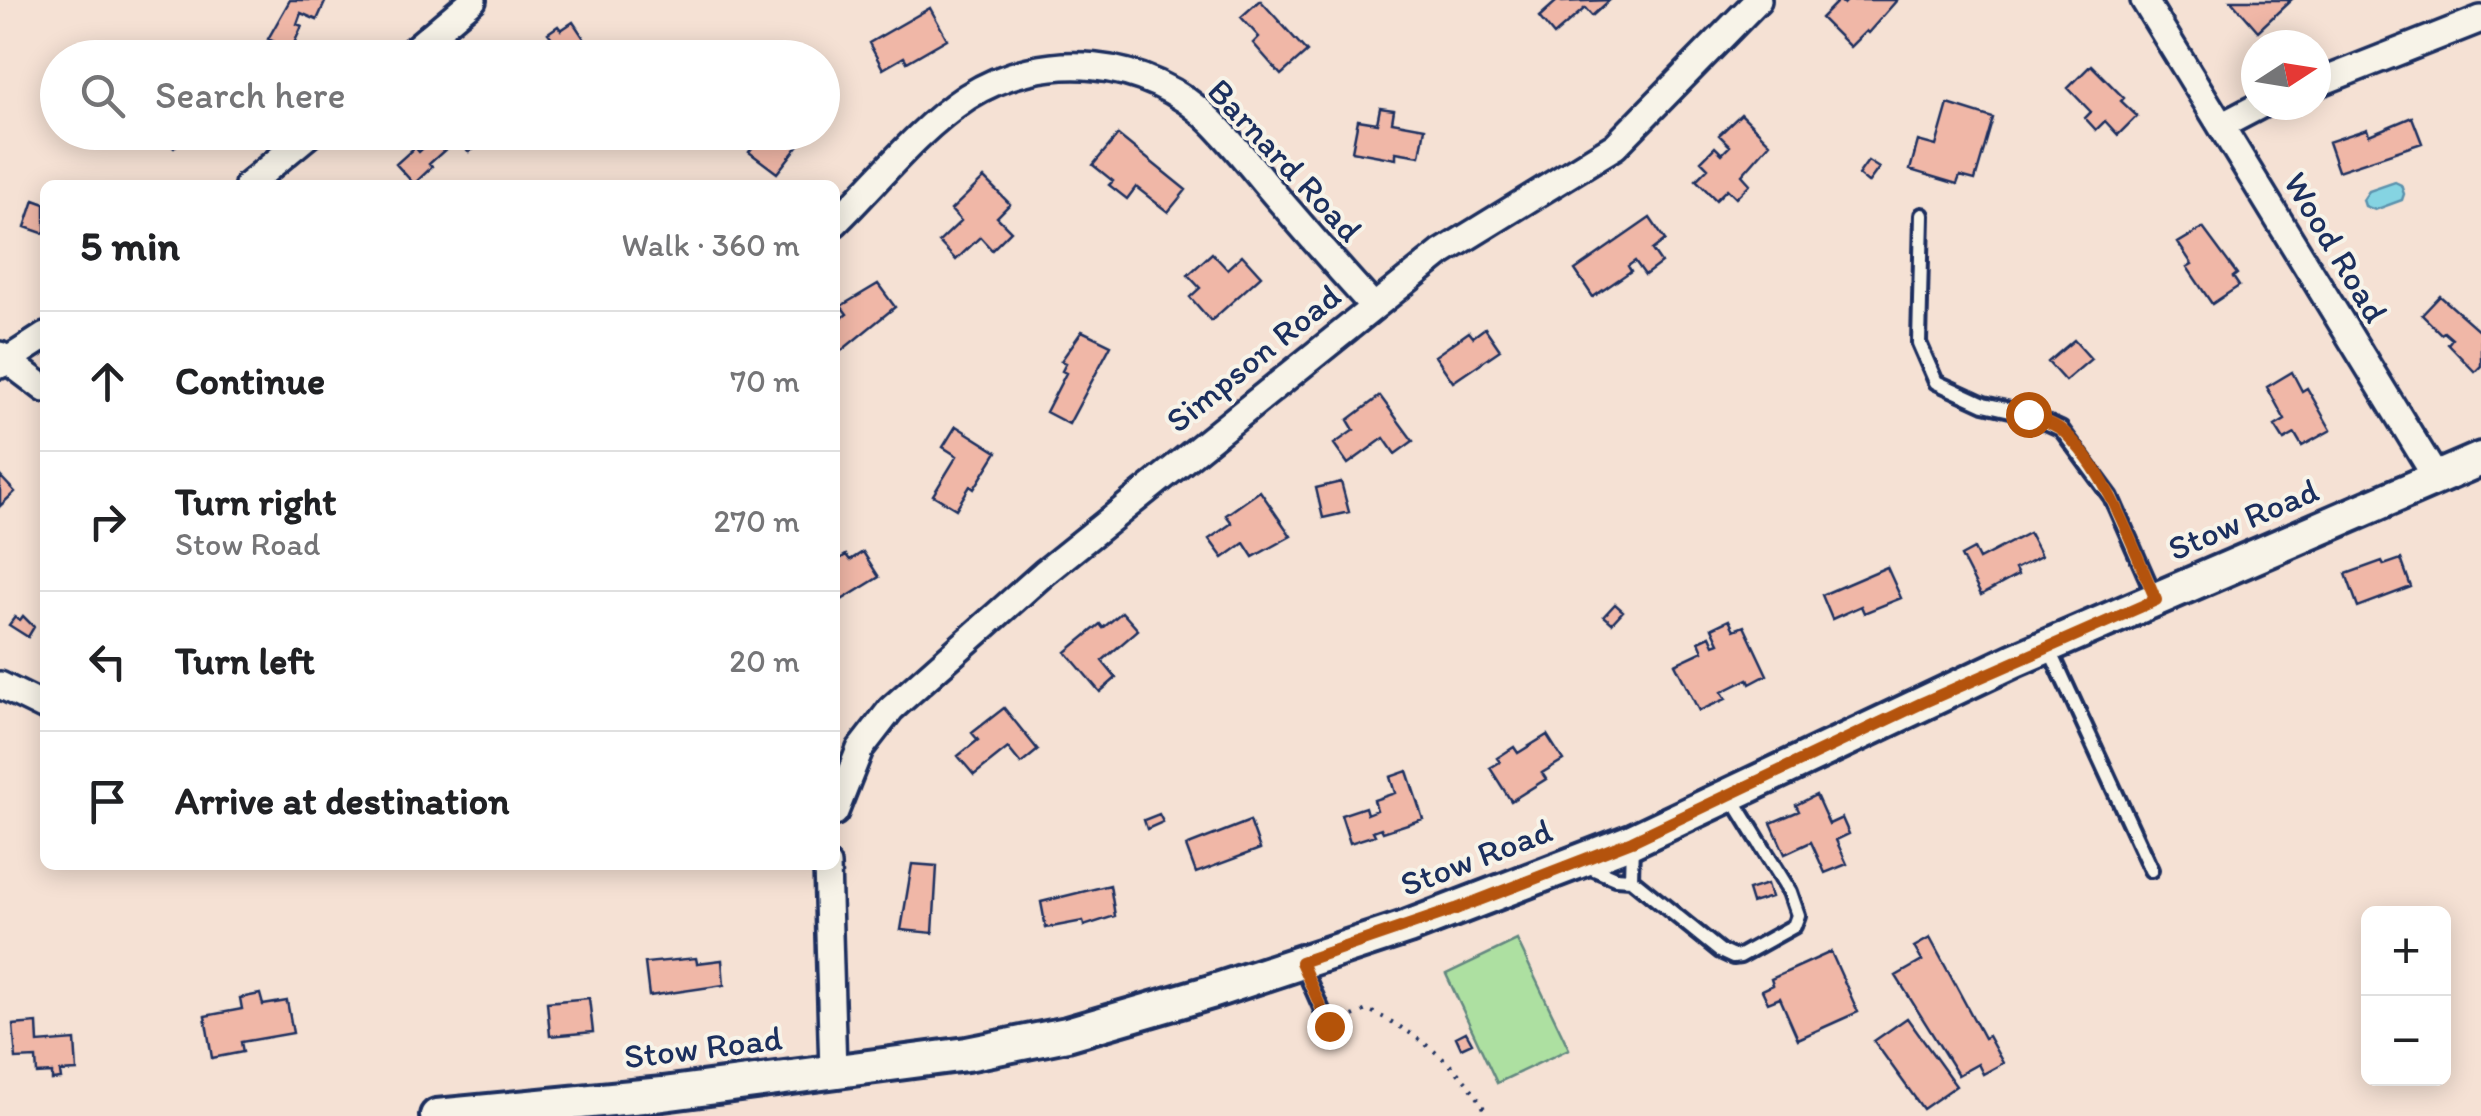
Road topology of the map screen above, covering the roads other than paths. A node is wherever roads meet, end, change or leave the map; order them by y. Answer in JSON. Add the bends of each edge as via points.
{"nodes":[{"id":1,"x":473,"y":0,"type":"edge"},
{"id":2,"x":1758,"y":0,"type":"edge"},
{"id":3,"x":2144,"y":0,"type":"edge"},
{"id":4,"x":2481,"y":20,"type":"edge"},
{"id":5,"x":425,"y":40,"type":"edge"},
{"id":6,"x":2331,"y":78,"type":"edge"},
{"id":7,"x":2241,"y":116,"type":"edge"},
{"id":8,"x":2221,"y":126,"type":"junction"},
{"id":9,"x":290,"y":150,"type":"edge"},
{"id":10,"x":254,"y":180,"type":"edge"},
{"id":11,"x":1922,"y":215,"type":"dead end"},
{"id":12,"x":840,"y":219,"type":"edge"},
{"id":13,"x":1373,"y":306,"type":"junction"},
{"id":14,"x":40,"y":339,"type":"edge"},
{"id":15,"x":2,"y":360,"type":"edge"},
{"id":16,"x":40,"y":386,"type":"edge"},
{"id":17,"x":2481,"y":459,"type":"edge"},
{"id":18,"x":2437,"y":480,"type":"junction"},
{"id":19,"x":2156,"y":600,"type":"junction"},
{"id":20,"x":2048,"y":646,"type":"junction"},
{"id":21,"x":0,"y":684,"type":"edge"},
{"id":22,"x":40,"y":705,"type":"edge"},
{"id":23,"x":1731,"y":796,"type":"junction"},
{"id":24,"x":840,"y":799,"type":"edge"},
{"id":25,"x":1632,"y":841,"type":"junction"},
{"id":26,"x":1576,"y":861,"type":"junction"},
{"id":27,"x":827,"y":870,"type":"edge"},
{"id":28,"x":2151,"y":870,"type":"dead end"},
{"id":29,"x":1632,"y":879,"type":"junction"},
{"id":30,"x":1301,"y":962,"type":"junction"},
{"id":31,"x":1336,"y":1042,"type":"dead end"},
{"id":32,"x":833,"y":1070,"type":"junction"},
{"id":33,"x":437,"y":1116,"type":"edge"}],
"edges":[{"from":1,"to":5,"type":"street"},
{"from":2,"to":13,"type":"street","name":"Simpson Road","via":[[1615,146],[1484,225]]},
{"from":3,"to":8,"type":"street","name":"Wood Road"},
{"from":4,"to":6,"type":"street"},
{"from":7,"to":8,"type":"street"},
{"from":8,"to":18,"type":"street","name":"Wood Road"},
{"from":9,"to":10,"type":"street"},
{"from":11,"to":19,"type":"lane","via":[[1919,343],[1936,382],[2061,429],[2111,497]]},
{"from":12,"to":13,"type":"street","name":"Barnard Road","via":[[922,133],[968,96],[1037,69],[1095,66],[1170,90],[1210,120]]},
{"from":13,"to":24,"type":"street","name":"Simpson Road","via":[[1044,573],[891,709],[860,749]]},
{"from":14,"to":15,"type":"street"},
{"from":15,"to":16,"type":"street"},
{"from":17,"to":18,"type":"street","name":"Stow Road"},
{"from":18,"to":19,"type":"street","name":"Stow Road"},
{"from":19,"to":20,"type":"street","name":"Stow Road"},
{"from":20,"to":23,"type":"street","name":"Stow Road"},
{"from":20,"to":28,"type":"lane"},
{"from":21,"to":22,"type":"street"},
{"from":23,"to":25,"type":"street","name":"Stow Road"},
{"from":23,"to":29,"type":"lane","via":[[1790,892],[1798,915],[1794,926],[1733,957]]},
{"from":25,"to":26,"type":"street","name":"Stow Road"},
{"from":25,"to":29,"type":"lane"},
{"from":26,"to":29,"type":"lane"},
{"from":26,"to":30,"type":"street","name":"Stow Road"},
{"from":27,"to":32,"type":"street"},
{"from":30,"to":31,"type":"lane"},
{"from":30,"to":32,"type":"street","name":"Stow Road","via":[[1018,1046]]},
{"from":32,"to":33,"type":"street","name":"Stow Road"}]}
